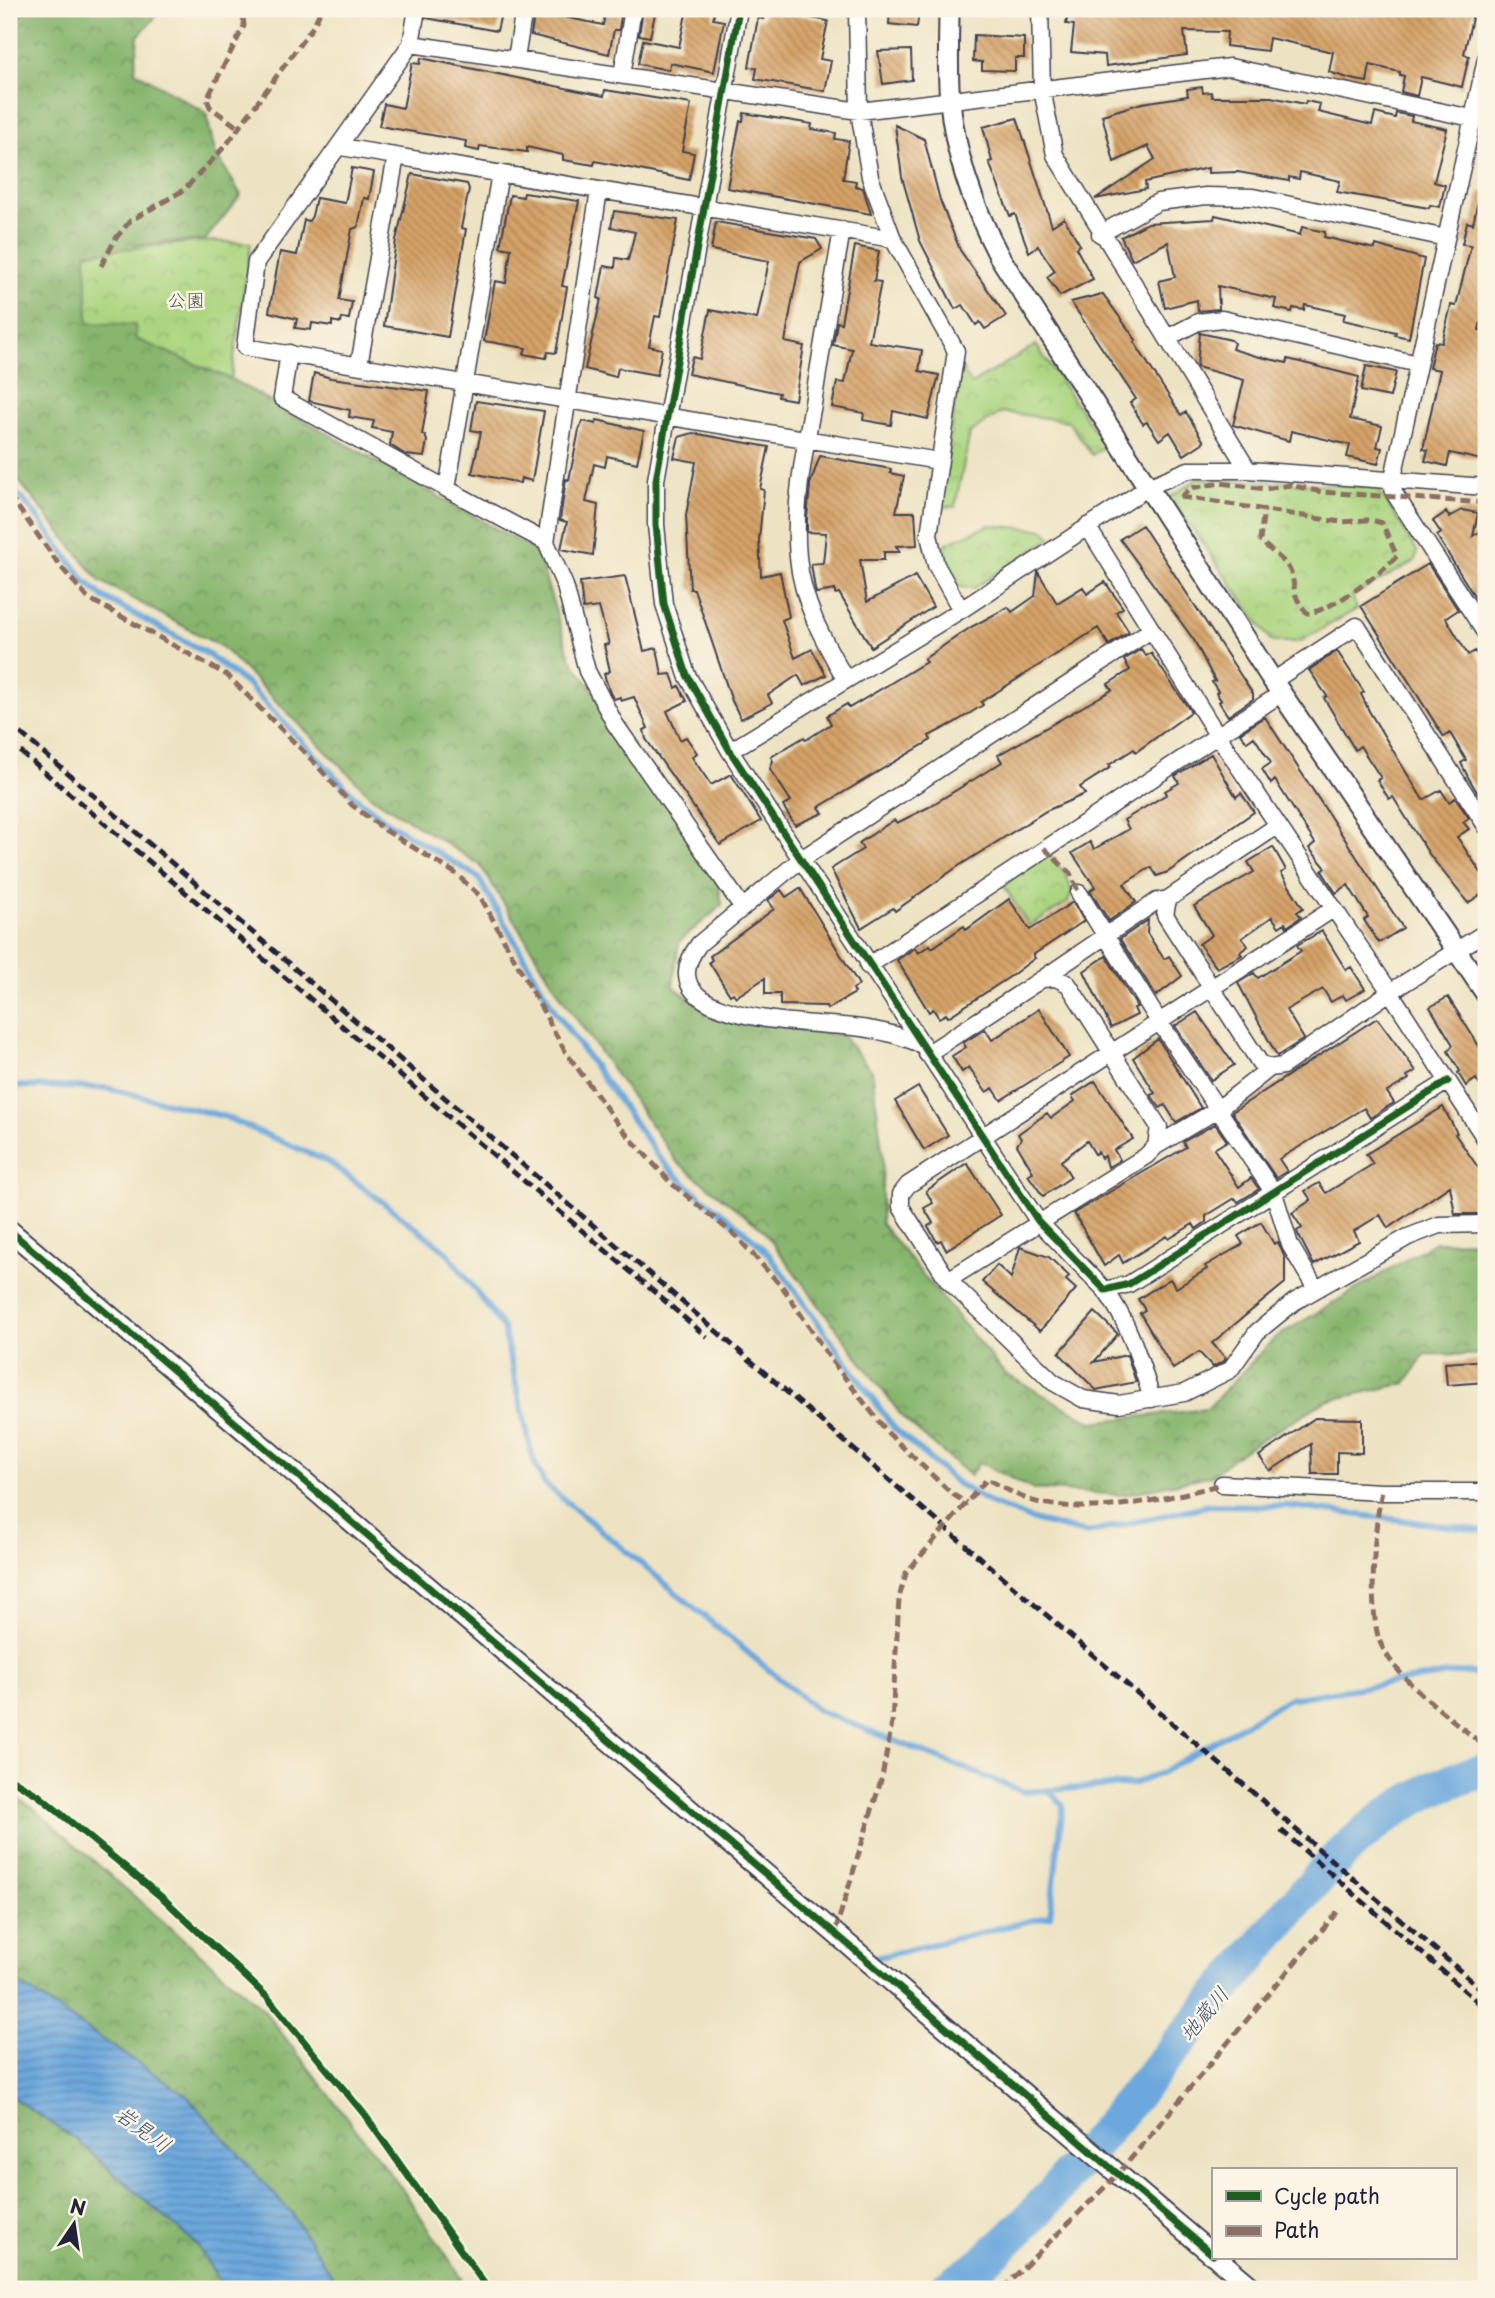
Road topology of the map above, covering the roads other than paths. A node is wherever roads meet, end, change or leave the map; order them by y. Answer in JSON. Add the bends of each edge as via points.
{"nodes":[{"id":1,"x":417,"y":9,"type":"edge"},
{"id":2,"x":524,"y":9,"type":"edge"},
{"id":3,"x":633,"y":9,"type":"edge"},
{"id":4,"x":738,"y":9,"type":"edge"},
{"id":5,"x":856,"y":9,"type":"edge"},
{"id":6,"x":948,"y":9,"type":"edge"},
{"id":7,"x":1040,"y":9,"type":"edge"},
{"id":8,"x":411,"y":44,"type":"junction"},
{"id":9,"x":516,"y":59,"type":"junction"},
{"id":10,"x":1486,"y":59,"type":"edge"},
{"id":11,"x":622,"y":75,"type":"junction"},
{"id":12,"x":1042,"y":89,"type":"junction"},
{"id":13,"x":726,"y":91,"type":"junction"},
{"id":14,"x":950,"y":102,"type":"junction"},
{"id":15,"x":859,"y":111,"type":"junction"},
{"id":16,"x":1479,"y":120,"type":"edge"},
{"id":17,"x":341,"y":147,"type":"junction"},
{"id":18,"x":396,"y":156,"type":"junction"},
{"id":19,"x":500,"y":173,"type":"junction"},
{"id":20,"x":599,"y":190,"type":"junction"},
{"id":21,"x":704,"y":208,"type":"junction"},
{"id":22,"x":842,"y":230,"type":"junction"},
{"id":23,"x":1100,"y":234,"type":"junction"},
{"id":24,"x":1446,"y":238,"type":"junction"},
{"id":25,"x":893,"y":239,"type":"junction"},
{"id":26,"x":1167,"y":338,"type":"junction"},
{"id":27,"x":289,"y":353,"type":"junction"},
{"id":28,"x":1418,"y":364,"type":"junction"},
{"id":29,"x":359,"y":365,"type":"junction"},
{"id":30,"x":463,"y":382,"type":"junction"},
{"id":31,"x":568,"y":399,"type":"junction"},
{"id":32,"x":668,"y":416,"type":"junction"},
{"id":33,"x":807,"y":439,"type":"junction"},
{"id":34,"x":939,"y":461,"type":"junction"},
{"id":35,"x":1248,"y":470,"type":"junction"},
{"id":36,"x":1392,"y":482,"type":"junction"},
{"id":37,"x":1150,"y":486,"type":"junction"},
{"id":38,"x":1486,"y":487,"type":"edge"},
{"id":39,"x":447,"y":489,"type":"junction"},
{"id":40,"x":1087,"y":526,"type":"junction"},
{"id":41,"x":546,"y":542,"type":"junction"},
{"id":42,"x":961,"y":610,"type":"junction"},
{"id":43,"x":1151,"y":630,"type":"junction"},
{"id":44,"x":1486,"y":634,"type":"edge"},
{"id":45,"x":846,"y":680,"type":"junction"},
{"id":46,"x":1277,"y":687,"type":"junction"},
{"id":47,"x":1216,"y":733,"type":"junction"},
{"id":48,"x":730,"y":751,"type":"junction"},
{"id":49,"x":1277,"y":826,"type":"junction"},
{"id":50,"x":1486,"y":826,"type":"edge"},
{"id":51,"x":800,"y":860,"type":"junction"},
{"id":52,"x":1079,"y":893,"type":"dead end"},
{"id":53,"x":1168,"y":899,"type":"junction"},
{"id":54,"x":743,"y":908,"type":"junction"},
{"id":55,"x":1333,"y":909,"type":"junction"},
{"id":56,"x":1486,"y":932,"type":"edge"},
{"id":57,"x":1105,"y":935,"type":"junction"},
{"id":58,"x":1456,"y":951,"type":"junction"},
{"id":59,"x":868,"y":965,"type":"junction"},
{"id":60,"x":1042,"y":979,"type":"junction"},
{"id":61,"x":1211,"y":989,"type":"junction"},
{"id":62,"x":1390,"y":992,"type":"junction"},
{"id":63,"x":1486,"y":994,"type":"edge"},
{"id":64,"x":1160,"y":1023,"type":"junction"},
{"id":65,"x":923,"y":1049,"type":"junction"},
{"id":66,"x":1110,"y":1055,"type":"junction"},
{"id":67,"x":1270,"y":1068,"type":"junction"},
{"id":68,"x":1448,"y":1081,"type":"junction"},
{"id":69,"x":1217,"y":1110,"type":"junction"},
{"id":70,"x":983,"y":1139,"type":"junction"},
{"id":71,"x":1486,"y":1140,"type":"edge"},
{"id":72,"x":1156,"y":1146,"type":"junction"},
{"id":73,"x":1274,"y":1193,"type":"junction"},
{"id":74,"x":1038,"y":1221,"type":"junction"},
{"id":75,"x":1486,"y":1224,"type":"edge"},
{"id":76,"x":9,"y":1230,"type":"edge"},
{"id":77,"x":948,"y":1280,"type":"junction"},
{"id":78,"x":1316,"y":1289,"type":"junction"},
{"id":79,"x":1105,"y":1290,"type":"junction"},
{"id":80,"x":1152,"y":1399,"type":"junction"},
{"id":81,"x":1222,"y":1485,"type":"dead end"},
{"id":82,"x":1486,"y":1490,"type":"edge"},
{"id":83,"x":1212,"y":2253,"type":"edge"},
{"id":84,"x":1220,"y":2260,"type":"edge"},
{"id":85,"x":1254,"y":2289,"type":"edge"}],
"edges":[{"from":1,"to":8,"type":"street"},
{"from":2,"to":9,"type":"street"},
{"from":3,"to":11,"type":"street"},
{"from":4,"to":13,"type":"street"},
{"from":5,"to":15,"type":"street"},
{"from":6,"to":14,"type":"street"},
{"from":7,"to":12,"type":"street"},
{"from":8,"to":9,"type":"street"},
{"from":8,"to":17,"type":"street"},
{"from":9,"to":11,"type":"street"},
{"from":10,"to":16,"type":"street"},
{"from":11,"to":13,"type":"street"},
{"from":12,"to":14,"type":"street"},
{"from":12,"to":16,"type":"street","via":[[1230,67]]},
{"from":12,"to":23,"type":"street","via":[[1055,155]]},
{"from":13,"to":15,"type":"street"},
{"from":13,"to":21,"type":"street"},
{"from":14,"to":15,"type":"street"},
{"from":14,"to":37,"type":"street","via":[[961,164],[999,256]]},
{"from":15,"to":25,"type":"street","via":[[870,177]]},
{"from":16,"to":24,"type":"street"},
{"from":17,"to":18,"type":"street"},
{"from":17,"to":27,"type":"street","via":[[256,262],[245,347]]},
{"from":18,"to":19,"type":"street"},
{"from":18,"to":29,"type":"street"},
{"from":19,"to":20,"type":"street"},
{"from":19,"to":30,"type":"street"},
{"from":20,"to":21,"type":"street"},
{"from":20,"to":31,"type":"street"},
{"from":21,"to":22,"type":"street"},
{"from":21,"to":32,"type":"street"},
{"from":22,"to":25,"type":"street"},
{"from":22,"to":33,"type":"street"},
{"from":23,"to":24,"type":"street","via":[[1158,202],[1206,196],[1253,197]]},
{"from":23,"to":26,"type":"street"},
{"from":24,"to":28,"type":"street"},
{"from":25,"to":34,"type":"street","via":[[956,351]]},
{"from":26,"to":28,"type":"street","via":[[1198,322],[1222,319]]},
{"from":26,"to":35,"type":"street"},
{"from":27,"to":29,"type":"street"},
{"from":27,"to":39,"type":"street","via":[[282,398]]},
{"from":28,"to":36,"type":"street"},
{"from":29,"to":30,"type":"street"},
{"from":30,"to":31,"type":"street"},
{"from":30,"to":39,"type":"street"},
{"from":31,"to":32,"type":"street"},
{"from":31,"to":41,"type":"street"},
{"from":32,"to":33,"type":"street"},
{"from":32,"to":48,"type":"street","via":[[656,480],[664,604],[687,675]]},
{"from":33,"to":34,"type":"street"},
{"from":33,"to":45,"type":"street","via":[[798,509],[798,558],[822,637]]},
{"from":34,"to":42,"type":"street","via":[[929,535],[936,565]]},
{"from":35,"to":36,"type":"street"},
{"from":35,"to":37,"type":"street","via":[[1188,470]]},
{"from":36,"to":38,"type":"street"},
{"from":36,"to":44,"type":"street","via":[[1394,493]]},
{"from":37,"to":40,"type":"street"},
{"from":37,"to":46,"type":"street"},
{"from":39,"to":41,"type":"street"},
{"from":40,"to":42,"type":"street"},
{"from":40,"to":43,"type":"street"},
{"from":41,"to":54,"type":"street","via":[[565,586],[587,671],[615,724]]},
{"from":42,"to":45,"type":"street"},
{"from":43,"to":47,"type":"street"},
{"from":43,"to":51,"type":"street"},
{"from":45,"to":48,"type":"street"},
{"from":46,"to":47,"type":"street"},
{"from":46,"to":50,"type":"street","via":[[1357,626]]},
{"from":46,"to":58,"type":"street"},
{"from":47,"to":49,"type":"street"},
{"from":47,"to":59,"type":"street"},
{"from":48,"to":51,"type":"street"},
{"from":49,"to":53,"type":"street"},
{"from":49,"to":55,"type":"street"},
{"from":51,"to":54,"type":"street"},
{"from":51,"to":59,"type":"street"},
{"from":52,"to":57,"type":"street"},
{"from":53,"to":57,"type":"street","via":[[1157,901]]},
{"from":53,"to":61,"type":"street","via":[[1165,915]]},
{"from":54,"to":65,"type":"street","via":[[699,944],[687,960],[687,979],[698,997],[721,1009],[783,1023],[894,1032]]},
{"from":55,"to":61,"type":"street"},
{"from":55,"to":62,"type":"street"},
{"from":56,"to":58,"type":"street"},
{"from":57,"to":60,"type":"street"},
{"from":57,"to":64,"type":"street"},
{"from":58,"to":62,"type":"street"},
{"from":58,"to":63,"type":"street"},
{"from":59,"to":65,"type":"street"},
{"from":60,"to":65,"type":"street"},
{"from":60,"to":66,"type":"street","via":[[1056,978],[1068,984]]},
{"from":61,"to":64,"type":"street"},
{"from":61,"to":67,"type":"street","via":[[1260,1063]]},
{"from":62,"to":67,"type":"street","via":[[1283,1066]]},
{"from":62,"to":68,"type":"street"},
{"from":64,"to":66,"type":"street"},
{"from":64,"to":69,"type":"street"},
{"from":65,"to":70,"type":"street"},
{"from":66,"to":70,"type":"street"},
{"from":66,"to":72,"type":"street","via":[[1159,1128]]},
{"from":67,"to":69,"type":"street"},
{"from":68,"to":71,"type":"street"},
{"from":68,"to":73,"type":"street"},
{"from":69,"to":72,"type":"street"},
{"from":69,"to":73,"type":"street"},
{"from":70,"to":74,"type":"street"},
{"from":70,"to":77,"type":"street","via":[[908,1185],[901,1194],[901,1207]]},
{"from":72,"to":74,"type":"street"},
{"from":73,"to":78,"type":"street","via":[[1290,1245]]},
{"from":73,"to":79,"type":"street","via":[[1129,1284]]},
{"from":74,"to":77,"type":"street"},
{"from":74,"to":79,"type":"street"},
{"from":75,"to":78,"type":"street","via":[[1439,1225],[1418,1233]]},
{"from":76,"to":83,"type":"street"},
{"from":77,"to":80,"type":"street","via":[[1053,1382],[1083,1399],[1119,1404]]},
{"from":78,"to":80,"type":"street","via":[[1257,1332],[1230,1370],[1184,1393]]},
{"from":79,"to":80,"type":"street","via":[[1139,1356]]},
{"from":81,"to":82,"type":"street","via":[[1382,1492]]},
{"from":84,"to":85,"type":"street"}]}
